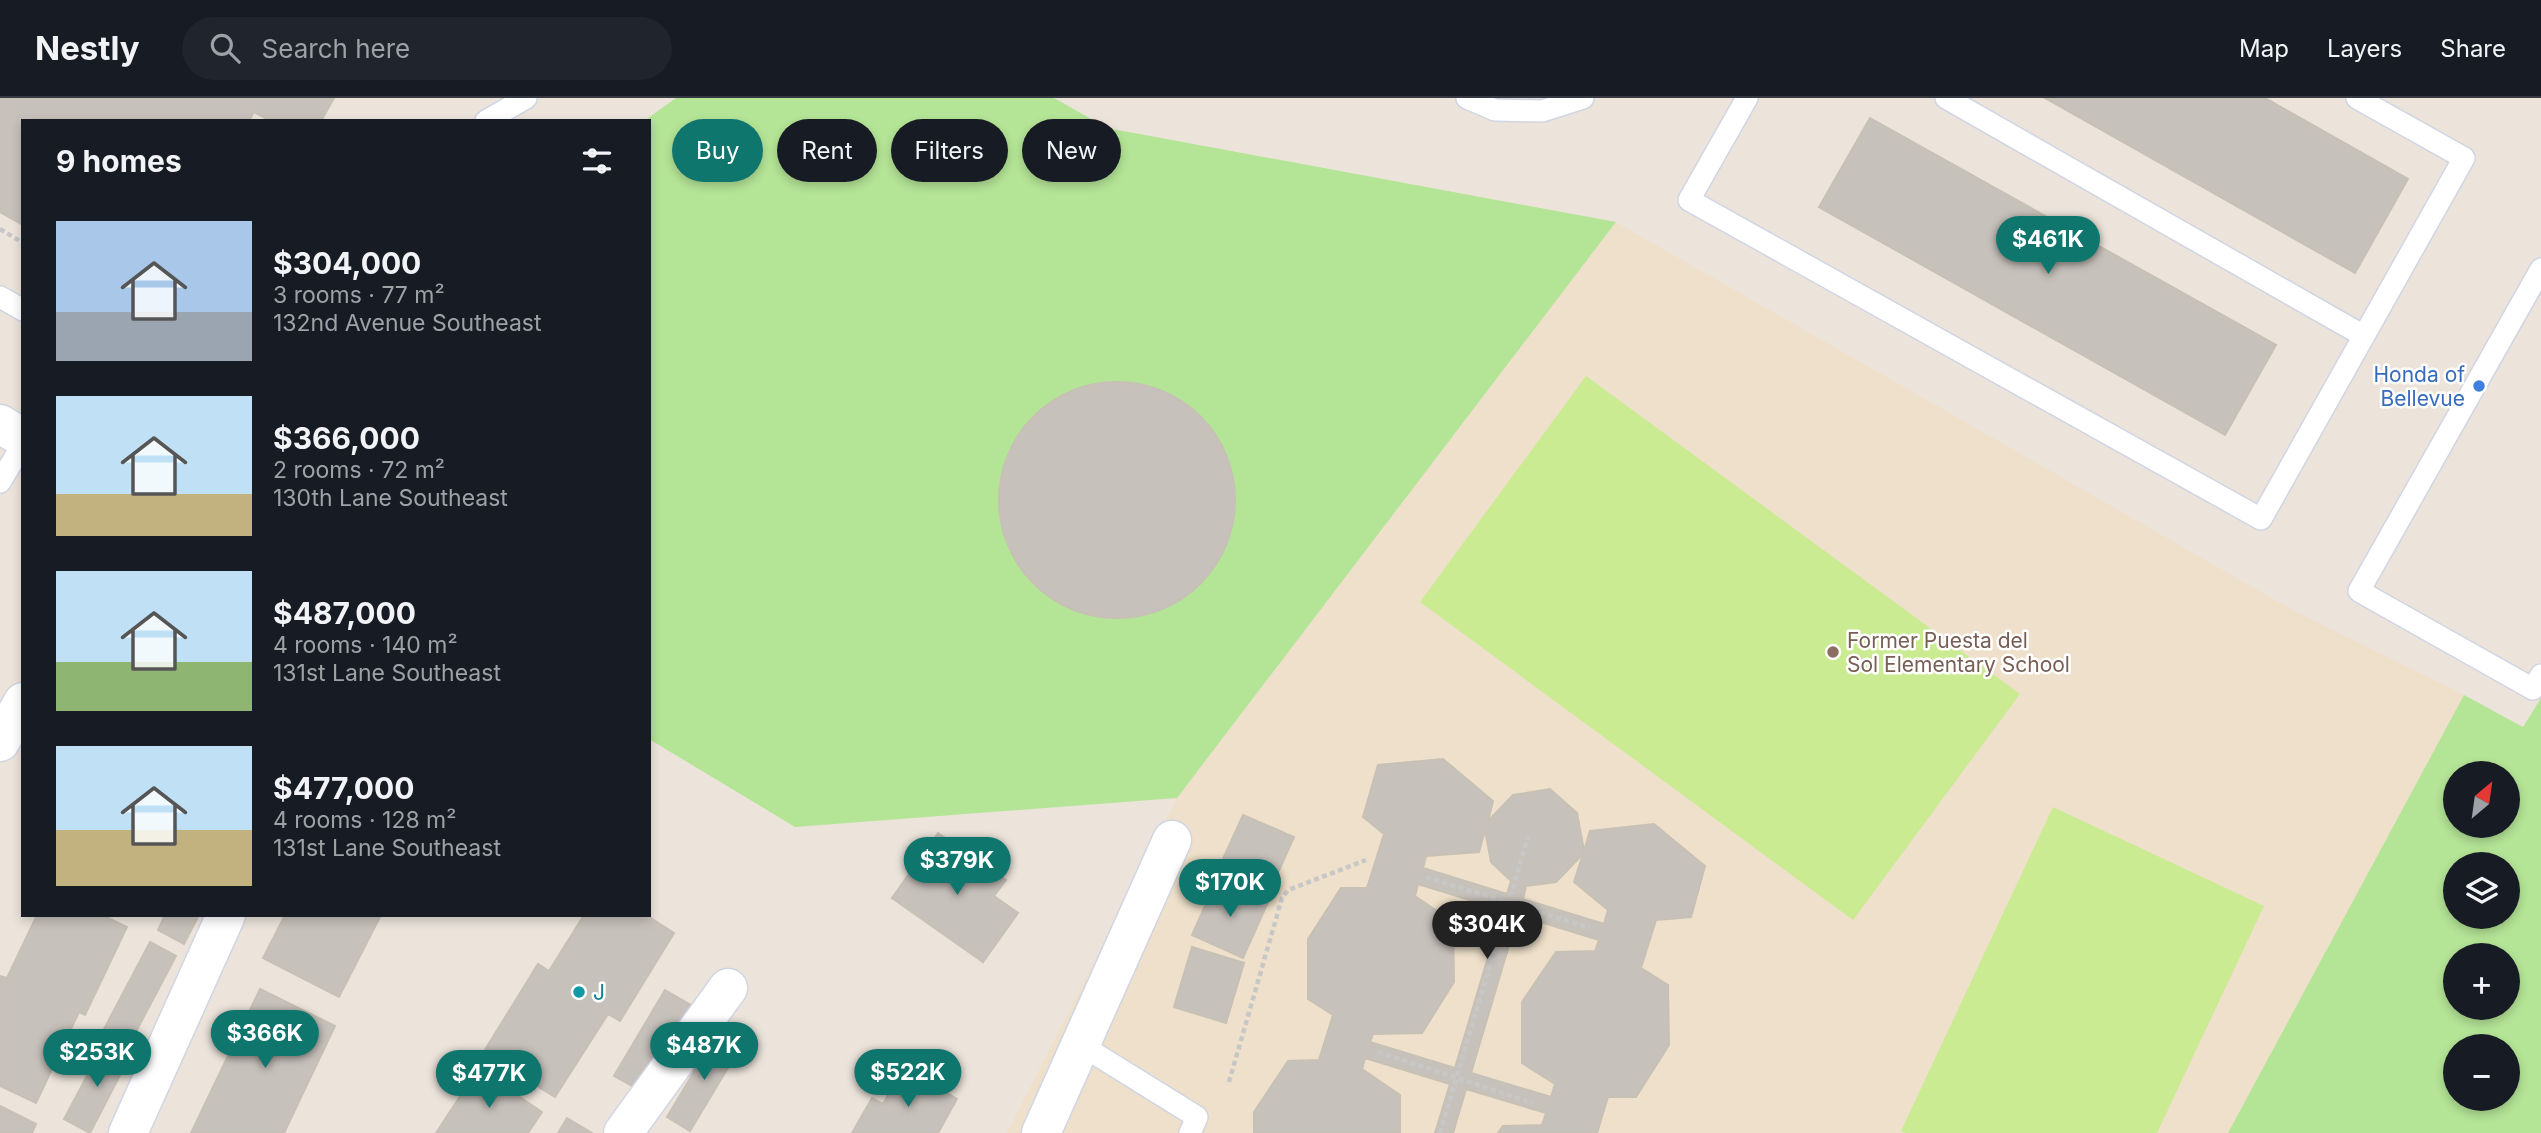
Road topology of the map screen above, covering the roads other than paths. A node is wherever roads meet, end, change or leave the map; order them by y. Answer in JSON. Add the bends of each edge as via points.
{"nodes":[{"id":1,"x":526,"y":98,"type":"edge"},
{"id":2,"x":1467,"y":98,"type":"edge"},
{"id":3,"x":1583,"y":98,"type":"edge"},
{"id":4,"x":1747,"y":98,"type":"edge"},
{"id":5,"x":1946,"y":98,"type":"edge"},
{"id":6,"x":2357,"y":98,"type":"edge"},
{"id":7,"x":489,"y":119,"type":"edge"},
{"id":8,"x":2541,"y":269,"type":"edge"},
{"id":9,"x":0,"y":296,"type":"edge"},
{"id":10,"x":21,"y":309,"type":"edge"},
{"id":11,"x":2364,"y":336,"type":"junction"},
{"id":12,"x":0,"y":424,"type":"edge"},
{"id":13,"x":21,"y":437,"type":"edge"},
{"id":14,"x":21,"y":447,"type":"edge"},
{"id":15,"x":0,"y":481,"type":"edge"},
{"id":16,"x":2541,"y":676,"type":"edge"},
{"id":17,"x":21,"y":705,"type":"edge"},
{"id":18,"x":0,"y":742,"type":"edge"},
{"id":19,"x":1172,"y":840,"type":"dead end"},
{"id":20,"x":225,"y":917,"type":"edge"},
{"id":21,"x":728,"y":988,"type":"dead end"},
{"id":22,"x":1080,"y":1045,"type":"junction"},
{"id":23,"x":128,"y":1133,"type":"edge"},
{"id":24,"x":623,"y":1133,"type":"edge"},
{"id":25,"x":1041,"y":1133,"type":"edge"},
{"id":26,"x":1190,"y":1133,"type":"edge"}],
"edges":[{"from":1,"to":7,"type":"lane"},
{"from":2,"to":3,"type":"lane","via":[[1495,110],[1542,110]]},
{"from":4,"to":11,"type":"lane","via":[[1689,200],[2261,519]]},
{"from":5,"to":11,"type":"lane"},
{"from":6,"to":11,"type":"lane","via":[[2464,158]]},
{"from":8,"to":16,"type":"lane","via":[[2360,591],[2533,689]]},
{"from":9,"to":10,"type":"lane"},
{"from":12,"to":13,"type":"street"},
{"from":14,"to":15,"type":"lane"},
{"from":17,"to":18,"type":"street"},
{"from":19,"to":22,"type":"street"},
{"from":20,"to":23,"type":"street"},
{"from":21,"to":24,"type":"street"},
{"from":22,"to":25,"type":"street"},
{"from":22,"to":26,"type":"lane","via":[[1197,1117]]}]}
